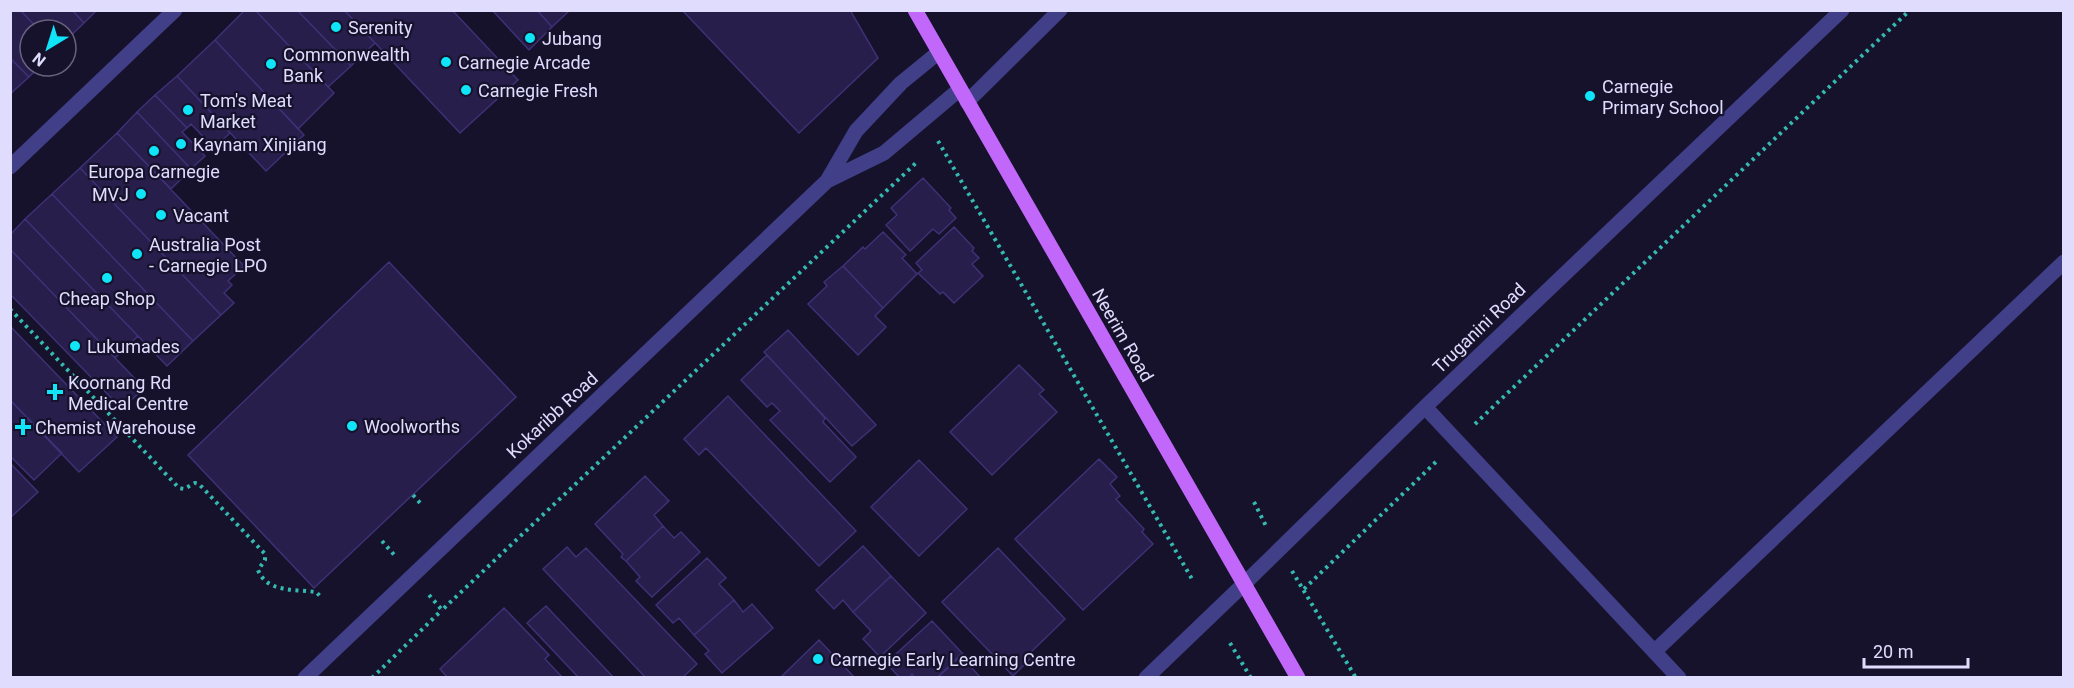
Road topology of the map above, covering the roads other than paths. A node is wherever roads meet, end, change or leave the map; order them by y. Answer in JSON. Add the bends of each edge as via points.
{"nodes":[{"id":1,"x":175,"y":10,"type":"edge"},
{"id":2,"x":915,"y":10,"type":"edge"},
{"id":3,"x":1060,"y":10,"type":"edge"},
{"id":4,"x":1842,"y":10,"type":"edge"},
{"id":5,"x":939,"y":52,"type":"junction"},
{"id":6,"x":963,"y":96,"type":"junction"},
{"id":7,"x":10,"y":167,"type":"edge"},
{"id":8,"x":827,"y":182,"type":"junction"},
{"id":9,"x":2064,"y":262,"type":"edge"},
{"id":10,"x":1425,"y":407,"type":"junction"},
{"id":11,"x":1244,"y":584,"type":"junction"},
{"id":12,"x":1654,"y":651,"type":"junction"},
{"id":13,"x":305,"y":678,"type":"edge"},
{"id":14,"x":1146,"y":678,"type":"edge"},
{"id":15,"x":1298,"y":678,"type":"edge"},
{"id":16,"x":1679,"y":678,"type":"edge"}],
"edges":[{"from":1,"to":7,"type":"street"},
{"from":2,"to":5,"type":"main road","name":"Neerim Road"},
{"from":3,"to":6,"type":"street","name":"Kokaribb Road"},
{"from":4,"to":10,"type":"street","name":"Truganini Road"},
{"from":5,"to":6,"type":"main road","name":"Neerim Road"},
{"from":5,"to":8,"type":"street","name":"Kokaribb Road","via":[[901,83],[856,131]]},
{"from":6,"to":8,"type":"street","name":"Kokaribb Road","via":[[924,120],[884,153]]},
{"from":6,"to":11,"type":"main road","name":"Neerim Road"},
{"from":8,"to":13,"type":"street","name":"Kokaribb Road"},
{"from":9,"to":12,"type":"street"},
{"from":10,"to":11,"type":"street","name":"Truganini Road"},
{"from":10,"to":12,"type":"street"},
{"from":11,"to":14,"type":"street","name":"Truganini Road"},
{"from":11,"to":15,"type":"main road","name":"Neerim Road"},
{"from":12,"to":16,"type":"street"}]}
